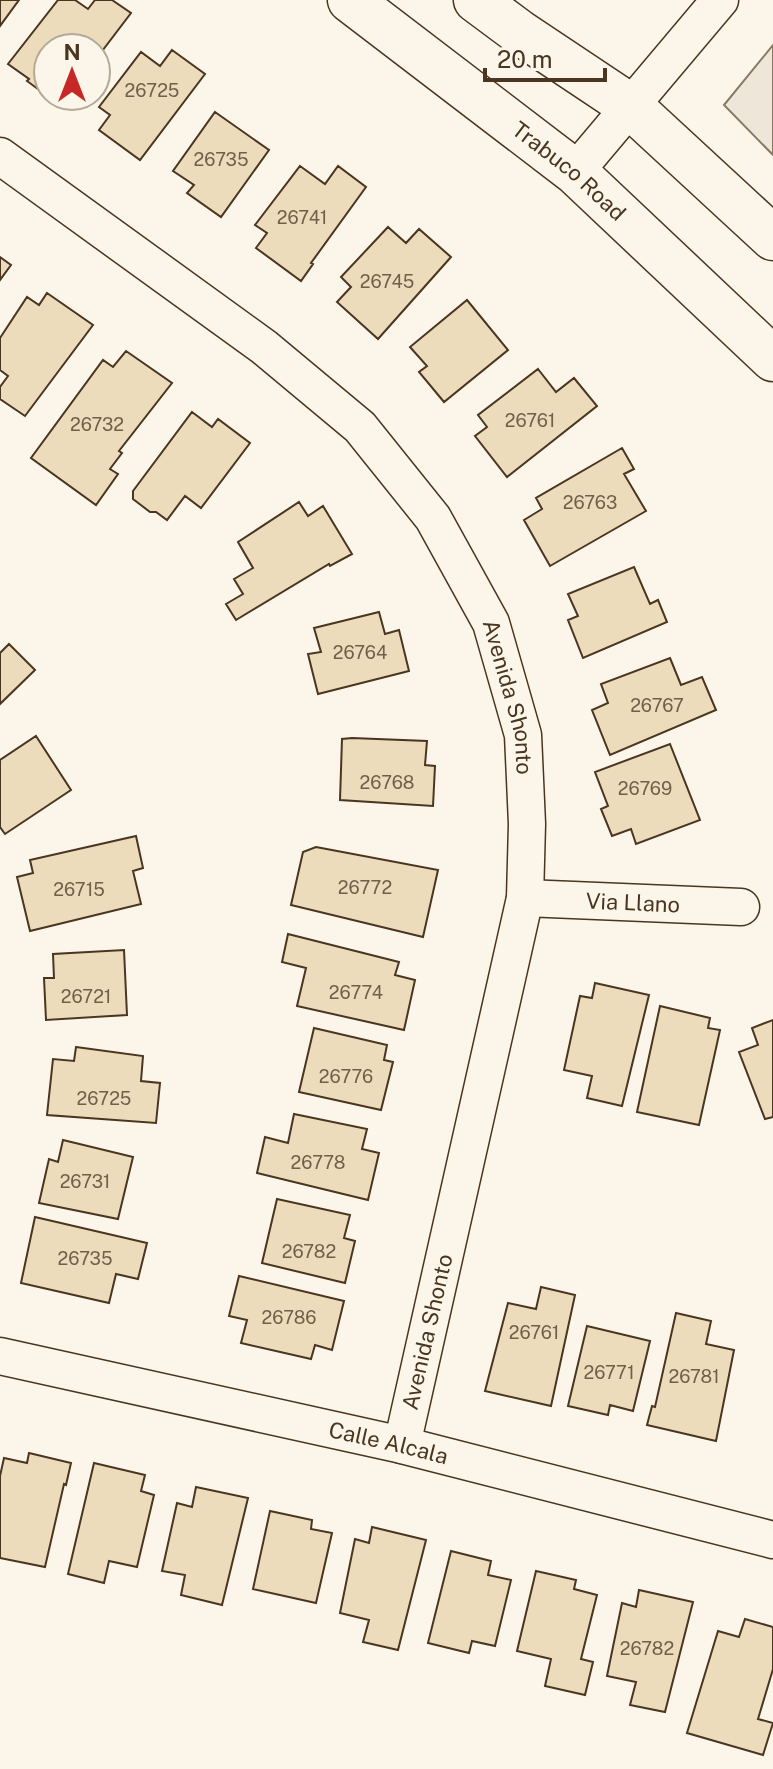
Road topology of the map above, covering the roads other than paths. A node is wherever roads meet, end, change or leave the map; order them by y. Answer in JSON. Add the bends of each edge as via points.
{"nodes":[{"id":1,"x":350,"y":0,"type":"edge"},
{"id":2,"x":476,"y":0,"type":"edge"},
{"id":3,"x":720,"y":0,"type":"edge"},
{"id":4,"x":630,"y":106,"type":"junction"},
{"id":5,"x":0,"y":156,"type":"edge"},
{"id":6,"x":575,"y":172,"type":"junction"},
{"id":7,"x":773,"y":238,"type":"edge"},
{"id":8,"x":773,"y":359,"type":"edge"},
{"id":9,"x":525,"y":898,"type":"junction"},
{"id":10,"x":741,"y":907,"type":"dead end"},
{"id":11,"x":0,"y":1356,"type":"edge"},
{"id":12,"x":402,"y":1445,"type":"junction"},
{"id":13,"x":773,"y":1540,"type":"edge"}],
"edges":[{"from":1,"to":6,"type":"main road","name":"Trabuco Road"},
{"from":2,"to":4,"type":"main road"},
{"from":3,"to":4,"type":"street"},
{"from":4,"to":6,"type":"street"},
{"from":4,"to":7,"type":"main road"},
{"from":5,"to":9,"type":"street","name":"Avenida Shonto","via":[[264,347],[360,427],[433,518],[491,623],[523,735]]},
{"from":6,"to":8,"type":"main road","name":"Trabuco Road"},
{"from":9,"to":10,"type":"street","name":"Via Llano"},
{"from":9,"to":12,"type":"street","name":"Avenida Shonto"},
{"from":11,"to":12,"type":"street","name":"Calle Alcala"},
{"from":12,"to":13,"type":"street","name":"Calle Alcala"}]}
